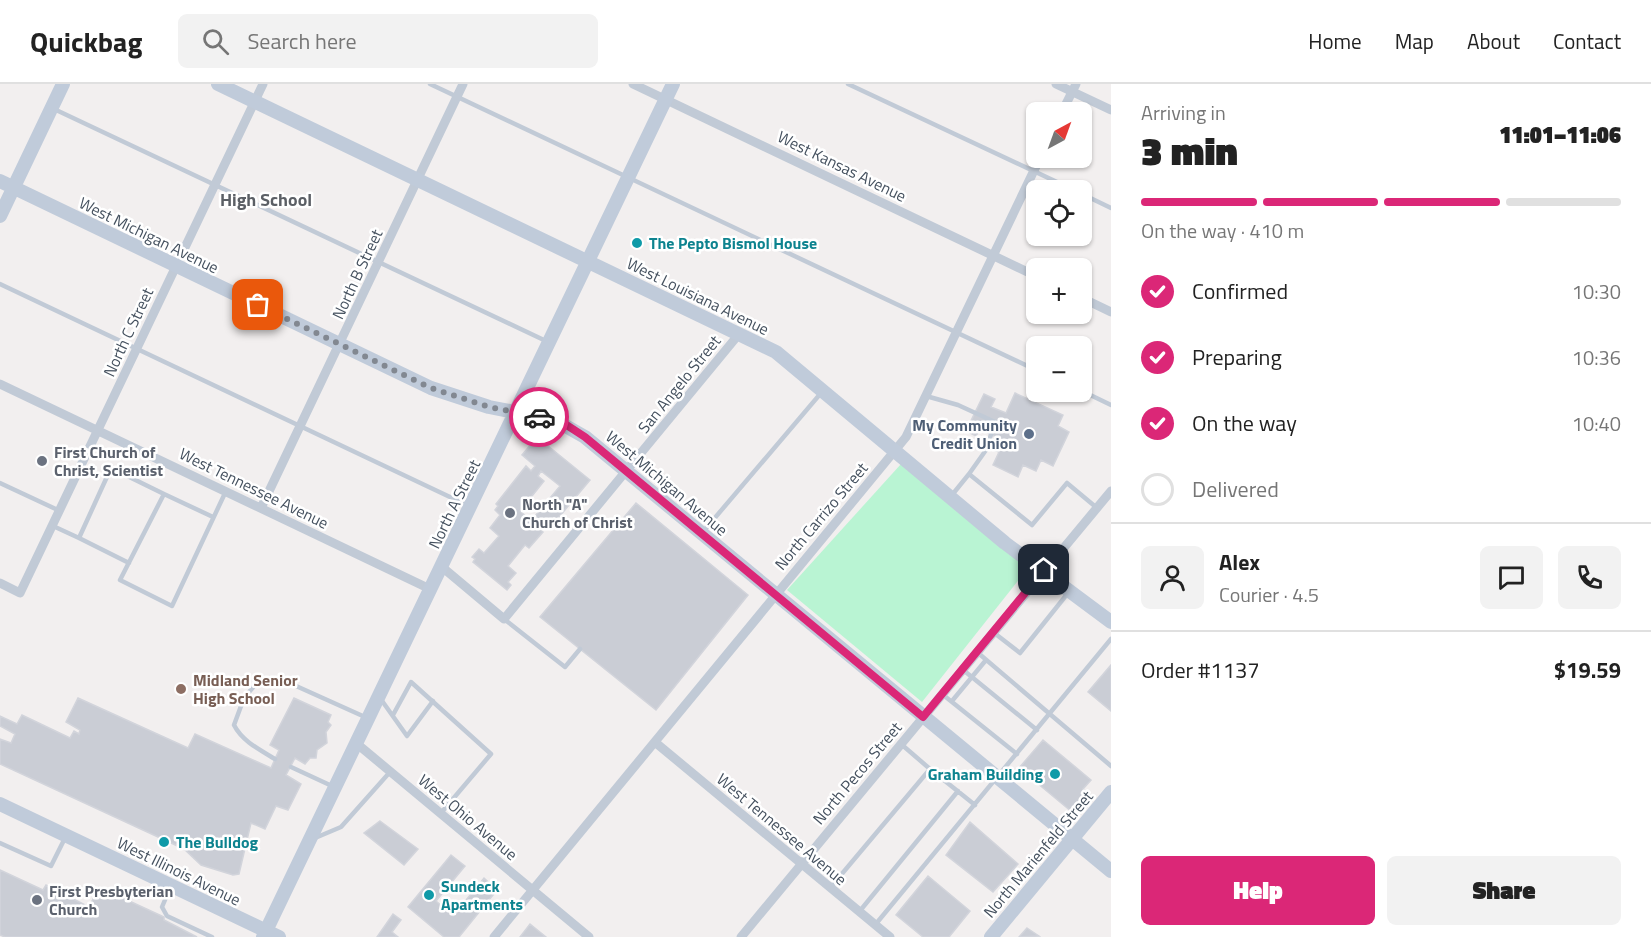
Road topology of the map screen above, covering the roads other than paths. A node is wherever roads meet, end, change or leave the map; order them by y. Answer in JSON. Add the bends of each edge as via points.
{"nodes":[{"id":1,"x":63,"y":84,"type":"edge"},
{"id":2,"x":218,"y":84,"type":"edge"},
{"id":3,"x":262,"y":84,"type":"edge"},
{"id":4,"x":430,"y":84,"type":"edge"},
{"id":5,"x":464,"y":84,"type":"edge"},
{"id":6,"x":633,"y":84,"type":"edge"},
{"id":7,"x":673,"y":84,"type":"edge"},
{"id":8,"x":848,"y":84,"type":"edge"},
{"id":9,"x":1056,"y":84,"type":"edge"},
{"id":10,"x":1074,"y":88,"type":"edge"},
{"id":11,"x":457,"y":97,"type":"junction"},
{"id":12,"x":666,"y":98,"type":"junction"},
{"id":13,"x":254,"y":102,"type":"junction"},
{"id":14,"x":1067,"y":102,"type":"edge"},
{"id":15,"x":52,"y":108,"type":"junction"},
{"id":16,"x":1111,"y":110,"type":"edge"},
{"id":17,"x":1035,"y":168,"type":"edge"},
{"id":18,"x":1034,"y":171,"type":"junction"},
{"id":19,"x":628,"y":178,"type":"junction"},
{"id":20,"x":418,"y":180,"type":"junction"},
{"id":21,"x":1053,"y":180,"type":"edge"},
{"id":22,"x":0,"y":181,"type":"edge"},
{"id":23,"x":215,"y":185,"type":"junction"},
{"id":24,"x":14,"y":188,"type":"junction"},
{"id":25,"x":1092,"y":199,"type":"edge"},
{"id":26,"x":1111,"y":208,"type":"edge"},
{"id":27,"x":0,"y":216,"type":"edge"},
{"id":28,"x":993,"y":255,"type":"junction"},
{"id":29,"x":379,"y":262,"type":"junction"},
{"id":30,"x":589,"y":262,"type":"junction"},
{"id":31,"x":176,"y":266,"type":"junction"},
{"id":32,"x":1026,"y":271,"type":"edge"},
{"id":33,"x":0,"y":284,"type":"edge"},
{"id":34,"x":1092,"y":303,"type":"edge"},
{"id":35,"x":1111,"y":312,"type":"edge"},
{"id":36,"x":957,"y":332,"type":"junction"},
{"id":37,"x":739,"y":334,"type":"junction"},
{"id":38,"x":549,"y":343,"type":"junction"},
{"id":39,"x":340,"y":345,"type":"junction"},
{"id":40,"x":137,"y":348,"type":"junction"},
{"id":41,"x":1026,"y":364,"type":"edge"},
{"id":42,"x":0,"y":384,"type":"edge"},
{"id":43,"x":822,"y":390,"type":"junction"},
{"id":44,"x":925,"y":396,"type":"junction"},
{"id":45,"x":1092,"y":396,"type":"edge"},
{"id":46,"x":1111,"y":405,"type":"edge"},
{"id":47,"x":515,"y":413,"type":"junction"},
{"id":48,"x":300,"y":426,"type":"junction"},
{"id":49,"x":98,"y":430,"type":"junction"},
{"id":50,"x":894,"y":451,"type":"junction"},
{"id":51,"x":626,"y":471,"type":"junction"},
{"id":52,"x":969,"y":474,"type":"junction"},
{"id":53,"x":0,"y":483,"type":"edge"},
{"id":54,"x":1111,"y":490,"type":"edge"},
{"id":55,"x":225,"y":491,"type":"junction"},
{"id":56,"x":164,"y":494,"type":"junction"},
{"id":57,"x":950,"y":497,"type":"junction"},
{"id":58,"x":471,"y":506,"type":"junction"},
{"id":59,"x":261,"y":508,"type":"junction"},
{"id":60,"x":1097,"y":508,"type":"junction"},
{"id":61,"x":60,"y":511,"type":"junction"},
{"id":62,"x":213,"y":517,"type":"junction"},
{"id":63,"x":53,"y":526,"type":"junction"},
{"id":64,"x":702,"y":533,"type":"junction"},
{"id":65,"x":79,"y":538,"type":"junction"},
{"id":66,"x":129,"y":563,"type":"junction"},
{"id":67,"x":441,"y":567,"type":"junction"},
{"id":68,"x":1044,"y":570,"type":"junction"},
{"id":69,"x":0,"y":584,"type":"edge"},
{"id":70,"x":430,"y":589,"type":"junction"},
{"id":71,"x":1071,"y":590,"type":"junction"},
{"id":72,"x":776,"y":594,"type":"junction"},
{"id":73,"x":504,"y":619,"type":"junction"},
{"id":74,"x":1111,"y":622,"type":"edge"},
{"id":75,"x":993,"y":632,"type":"junction"},
{"id":76,"x":1111,"y":639,"type":"edge"},
{"id":77,"x":1109,"y":646,"type":"edge"},
{"id":78,"x":580,"y":649,"type":"dead end"},
{"id":79,"x":977,"y":652,"type":"junction"},
{"id":80,"x":986,"y":660,"type":"junction"},
{"id":81,"x":962,"y":669,"type":"junction"},
{"id":82,"x":972,"y":677,"type":"junction"},
{"id":83,"x":942,"y":694,"type":"junction"},
{"id":84,"x":379,"y":696,"type":"junction"},
{"id":85,"x":433,"y":701,"type":"junction"},
{"id":86,"x":952,"y":701,"type":"junction"},
{"id":87,"x":1050,"y":713,"type":"junction"},
{"id":88,"x":393,"y":715,"type":"junction"},
{"id":89,"x":923,"y":717,"type":"junction"},
{"id":90,"x":368,"y":718,"type":"junction"},
{"id":91,"x":1037,"y":729,"type":"junction"},
{"id":92,"x":356,"y":743,"type":"junction"},
{"id":93,"x":656,"y":743,"type":"junction"},
{"id":94,"x":901,"y":744,"type":"junction"},
{"id":95,"x":1017,"y":754,"type":"junction"},
{"id":96,"x":275,"y":759,"type":"dead end"},
{"id":97,"x":291,"y":766,"type":"dead end"},
{"id":98,"x":1111,"y":766,"type":"edge"},
{"id":99,"x":930,"y":769,"type":"junction"},
{"id":100,"x":390,"y":772,"type":"junction"},
{"id":101,"x":997,"y":778,"type":"junction"},
{"id":102,"x":335,"y":788,"type":"junction"},
{"id":103,"x":958,"y":791,"type":"junction"},
{"id":104,"x":1109,"y":799,"type":"edge"},
{"id":105,"x":0,"y":804,"type":"edge"},
{"id":106,"x":975,"y":806,"type":"junction"},
{"id":107,"x":440,"y":813,"type":"junction"},
{"id":108,"x":66,"y":836,"type":"junction"},
{"id":109,"x":1072,"y":839,"type":"junction"},
{"id":110,"x":310,"y":840,"type":"junction"},
{"id":111,"x":0,"y":843,"type":"edge"},
{"id":112,"x":801,"y":864,"type":"junction"},
{"id":113,"x":1111,"y":871,"type":"edge"},
{"id":114,"x":171,"y":886,"type":"junction"},
{"id":115,"x":830,"y":888,"type":"junction"},
{"id":116,"x":532,"y":890,"type":"junction"},
{"id":117,"x":859,"y":912,"type":"junction"},
{"id":118,"x":875,"y":925,"type":"junction"},
{"id":119,"x":270,"y":935,"type":"edge"},
{"id":120,"x":212,"y":937,"type":"edge"},
{"id":121,"x":494,"y":937,"type":"edge"},
{"id":122,"x":589,"y":937,"type":"edge"},
{"id":123,"x":741,"y":937,"type":"edge"},
{"id":124,"x":890,"y":937,"type":"edge"},
{"id":125,"x":991,"y":937,"type":"edge"}],
"edges":[{"from":1,"to":15,"type":"street"},
{"from":2,"to":13,"type":"street","name":"West Louisiana Avenue"},
{"from":3,"to":13,"type":"street","name":"North C Street"},
{"from":4,"to":11,"type":"lane"},
{"from":5,"to":11,"type":"street","name":"North B Street"},
{"from":6,"to":12,"type":"street","name":"West Kansas Avenue"},
{"from":7,"to":12,"type":"street","name":"North A Street"},
{"from":8,"to":18,"type":"lane"},
{"from":9,"to":10,"type":"street"},
{"from":10,"to":14,"type":"street"},
{"from":10,"to":16,"type":"street"},
{"from":11,"to":19,"type":"lane"},
{"from":11,"to":20,"type":"street","name":"North B Street"},
{"from":12,"to":19,"type":"street","name":"North A Street"},
{"from":12,"to":28,"type":"street","name":"West Kansas Avenue"},
{"from":13,"to":20,"type":"street","name":"West Louisiana Avenue"},
{"from":13,"to":23,"type":"street","name":"North C Street"},
{"from":15,"to":23,"type":"lane"},
{"from":15,"to":24,"type":"street"},
{"from":17,"to":18,"type":"street","name":"North Carrizo Street"},
{"from":18,"to":21,"type":"lane"},
{"from":18,"to":28,"type":"street","name":"North Carrizo Street"},
{"from":19,"to":30,"type":"street","name":"North A Street"},
{"from":19,"to":36,"type":"lane"},
{"from":20,"to":29,"type":"street","name":"North B Street"},
{"from":20,"to":30,"type":"street","name":"West Louisiana Avenue"},
{"from":22,"to":24,"type":"street","name":"West Michigan Avenue"},
{"from":23,"to":29,"type":"lane"},
{"from":23,"to":31,"type":"street","name":"North C Street"},
{"from":24,"to":27,"type":"street"},
{"from":24,"to":31,"type":"street","name":"West Michigan Avenue"},
{"from":25,"to":26,"type":"lane"},
{"from":28,"to":32,"type":"street","name":"West Kansas Avenue"},
{"from":28,"to":36,"type":"street","name":"North Carrizo Street"},
{"from":29,"to":38,"type":"lane"},
{"from":29,"to":39,"type":"street","name":"North B Street"},
{"from":30,"to":37,"type":"street","name":"West Louisiana Avenue"},
{"from":30,"to":38,"type":"street","name":"North A Street"},
{"from":31,"to":39,"type":"street","name":"West Michigan Avenue"},
{"from":31,"to":40,"type":"street","name":"North C Street"},
{"from":33,"to":40,"type":"lane"},
{"from":34,"to":35,"type":"street"},
{"from":36,"to":41,"type":"lane"},
{"from":36,"to":44,"type":"street","name":"North Carrizo Street"},
{"from":37,"to":43,"type":"street","name":"West Louisiana Avenue","via":[[776,352]]},
{"from":37,"to":51,"type":"street","name":"San Angelo Street"},
{"from":38,"to":47,"type":"street","name":"North A Street"},
{"from":39,"to":47,"type":"street","name":"West Michigan Avenue","via":[[431,388]]},
{"from":39,"to":48,"type":"street","name":"North B Street"},
{"from":40,"to":48,"type":"lane"},
{"from":40,"to":49,"type":"street","name":"North C Street"},
{"from":42,"to":49,"type":"street","name":"West Tennessee Avenue"},
{"from":43,"to":50,"type":"street","name":"West Louisiana Avenue"},
{"from":43,"to":64,"type":"lane"},
{"from":44,"to":50,"type":"street","name":"North Carrizo Street","via":[[906,437]]},
{"from":44,"to":52,"type":"lane","via":[[958,405],[995,422],[986,450]]},
{"from":45,"to":46,"type":"lane"},
{"from":47,"to":51,"type":"street","name":"West Michigan Avenue","via":[[565,424]]},
{"from":47,"to":58,"type":"street","name":"North A Street"},
{"from":48,"to":58,"type":"lane"},
{"from":48,"to":59,"type":"street","name":"North B Street"},
{"from":49,"to":55,"type":"street","name":"West Tennessee Avenue"},
{"from":49,"to":61,"type":"street","name":"North C Street"},
{"from":50,"to":57,"type":"street","name":"West Louisiana Avenue"},
{"from":50,"to":72,"type":"street","name":"North Carrizo Street"},
{"from":51,"to":64,"type":"street","name":"West Michigan Avenue"},
{"from":51,"to":73,"type":"street","name":"San Angelo Street"},
{"from":52,"to":57,"type":"lane"},
{"from":52,"to":60,"type":"lane","via":[[1032,525],[1067,483]]},
{"from":53,"to":61,"type":"lane"},
{"from":54,"to":60,"type":"street","name":"North Pecos Street"},
{"from":55,"to":59,"type":"street","name":"West Tennessee Avenue"},
{"from":55,"to":62,"type":"lane"},
{"from":56,"to":62,"type":"lane"},
{"from":56,"to":65,"type":"lane","via":[[111,468]]},
{"from":56,"to":66,"type":"lane"},
{"from":57,"to":68,"type":"street","name":"West Louisiana Avenue"},
{"from":58,"to":67,"type":"street","name":"North A Street"},
{"from":59,"to":70,"type":"street","name":"West Tennessee Avenue"},
{"from":60,"to":68,"type":"street","name":"North Pecos Street"},
{"from":61,"to":63,"type":"street","name":"North C Street"},
{"from":62,"to":66,"type":"lane","via":[[172,606],[120,580]]},
{"from":63,"to":65,"type":"lane"},
{"from":63,"to":69,"type":"street","name":"North C Street","via":[[20,593]]},
{"from":64,"to":72,"type":"street","name":"West Michigan Avenue"},
{"from":65,"to":66,"type":"lane"},
{"from":67,"to":70,"type":"street","name":"North A Street"},
{"from":67,"to":73,"type":"street"},
{"from":68,"to":71,"type":"street","name":"West Louisiana Avenue"},
{"from":68,"to":75,"type":"street","name":"North Pecos Street"},
{"from":70,"to":84,"type":"street","name":"North A Street"},
{"from":71,"to":74,"type":"street","name":"West Louisiana Avenue"},
{"from":71,"to":75,"type":"lane","via":[[1020,653]]},
{"from":72,"to":89,"type":"street","name":"West Michigan Avenue"},
{"from":72,"to":93,"type":"street","name":"North Carrizo Street"},
{"from":73,"to":78,"type":"lane","via":[[565,667]]},
{"from":75,"to":79,"type":"street","name":"North Pecos Street"},
{"from":76,"to":77,"type":"lane"},
{"from":77,"to":87,"type":"lane"},
{"from":79,"to":80,"type":"lane"},
{"from":79,"to":81,"type":"street","name":"North Pecos Street"},
{"from":80,"to":82,"type":"lane"},
{"from":80,"to":87,"type":"lane"},
{"from":81,"to":82,"type":"lane"},
{"from":81,"to":83,"type":"street","name":"North Pecos Street"},
{"from":82,"to":86,"type":"lane"},
{"from":82,"to":91,"type":"lane"},
{"from":83,"to":86,"type":"lane"},
{"from":83,"to":89,"type":"street","name":"North Pecos Street"},
{"from":84,"to":88,"type":"lane"},
{"from":84,"to":90,"type":"street","name":"North A Street"},
{"from":85,"to":88,"type":"lane","via":[[411,682]]},
{"from":85,"to":88,"type":"lane","via":[[407,736]]},
{"from":85,"to":107,"type":"lane","via":[[491,754]]},
{"from":86,"to":95,"type":"lane"},
{"from":87,"to":91,"type":"lane"},
{"from":87,"to":98,"type":"lane"},
{"from":89,"to":94,"type":"street","name":"North Pecos Street"},
{"from":89,"to":101,"type":"street","name":"West Michigan Avenue"},
{"from":90,"to":92,"type":"street","name":"North A Street"},
{"from":90,"to":96,"type":"lane","via":[[285,681],[260,679],[244,699],[234,725],[252,745]]},
{"from":91,"to":95,"type":"lane"},
{"from":92,"to":100,"type":"street","name":"West Ohio Avenue"},
{"from":92,"to":102,"type":"street","name":"North A Street"},
{"from":93,"to":112,"type":"street","name":"West Tennessee Avenue"},
{"from":93,"to":116,"type":"street","name":"North Carrizo Street"},
{"from":94,"to":99,"type":"lane"},
{"from":94,"to":112,"type":"street","name":"North Pecos Street"},
{"from":95,"to":101,"type":"lane"},
{"from":97,"to":102,"type":"lane"},
{"from":99,"to":103,"type":"lane"},
{"from":99,"to":115,"type":"lane"},
{"from":100,"to":107,"type":"street","name":"West Ohio Avenue"},
{"from":100,"to":110,"type":"lane","via":[[341,827]]},
{"from":101,"to":106,"type":"lane"},
{"from":101,"to":109,"type":"street","name":"West Michigan Avenue"},
{"from":102,"to":110,"type":"street","name":"North A Street"},
{"from":103,"to":106,"type":"lane"},
{"from":103,"to":117,"type":"lane"},
{"from":104,"to":109,"type":"street","name":"North Marienfeld Street"},
{"from":105,"to":108,"type":"street","name":"West Illinois Avenue"},
{"from":106,"to":118,"type":"lane"},
{"from":107,"to":116,"type":"street","name":"West Ohio Avenue"},
{"from":108,"to":111,"type":"lane","via":[[51,866]]},
{"from":108,"to":114,"type":"street","name":"West Illinois Avenue"},
{"from":109,"to":113,"type":"street","name":"West Michigan Avenue"},
{"from":109,"to":125,"type":"street","name":"North Marienfeld Street"},
{"from":110,"to":119,"type":"street","name":"North A Street"},
{"from":112,"to":115,"type":"street","name":"West Tennessee Avenue"},
{"from":112,"to":123,"type":"street","name":"North Pecos Street"},
{"from":114,"to":119,"type":"street","name":"West Illinois Avenue"},
{"from":114,"to":120,"type":"lane","via":[[162,907],[167,916]]},
{"from":115,"to":117,"type":"street","name":"West Tennessee Avenue"},
{"from":116,"to":121,"type":"street","name":"North Carrizo Street"},
{"from":116,"to":122,"type":"street","name":"West Ohio Avenue"},
{"from":117,"to":118,"type":"street","name":"West Tennessee Avenue"},
{"from":118,"to":124,"type":"street","name":"West Tennessee Avenue"}]}
